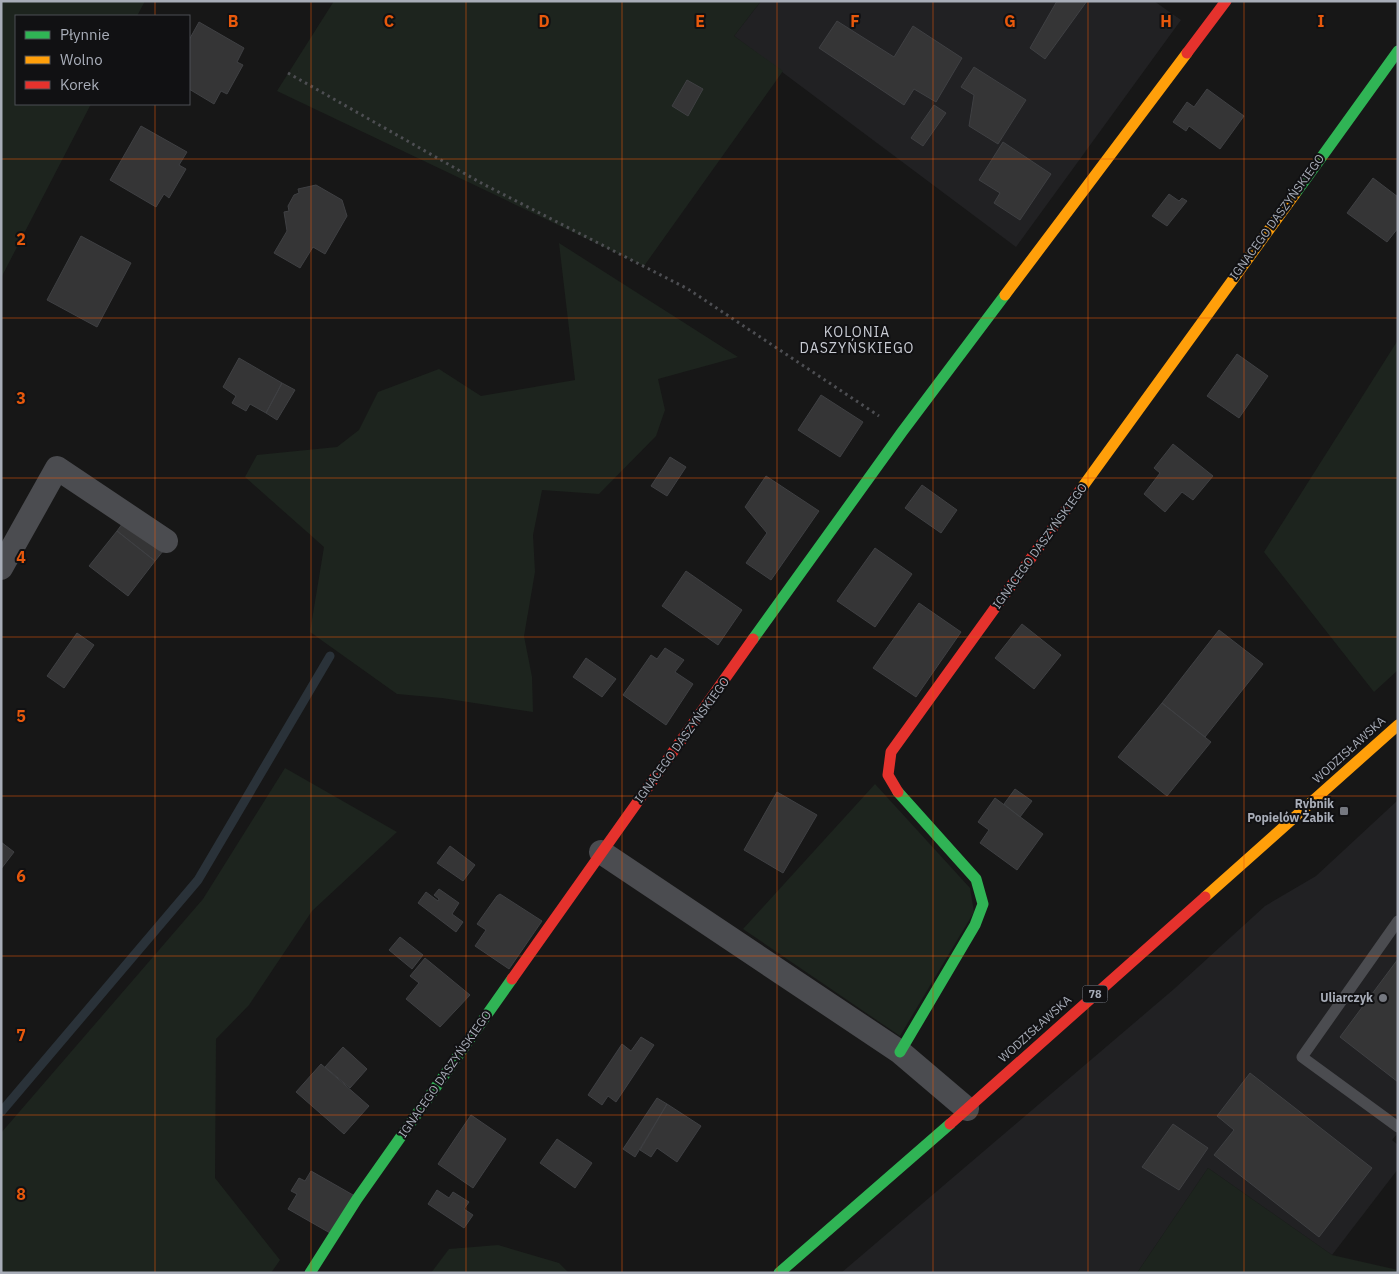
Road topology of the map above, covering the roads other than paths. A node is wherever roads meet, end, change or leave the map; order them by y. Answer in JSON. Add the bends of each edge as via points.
{"nodes":[{"id":1,"x":1226,"y":1,"type":"edge"},
{"id":2,"x":1398,"y":51,"type":"edge"},
{"id":3,"x":166,"y":541,"type":"dead end"},
{"id":4,"x":1,"y":568,"type":"edge"},
{"id":5,"x":1398,"y":725,"type":"edge"},
{"id":6,"x":601,"y":852,"type":"junction"},
{"id":7,"x":1398,"y":921,"type":"edge"},
{"id":8,"x":900,"y":1052,"type":"junction"},
{"id":9,"x":967,"y":1109,"type":"junction"},
{"id":10,"x":1398,"y":1127,"type":"edge"},
{"id":11,"x":310,"y":1273,"type":"edge"},
{"id":12,"x":779,"y":1273,"type":"edge"}],
"edges":[{"from":1,"to":6,"type":"street","name":"IGNACEGO DASZYŃSKIEGO","via":[[902,432]]},
{"from":2,"to":8,"type":"street","name":"IGNACEGO DASZYŃSKIEGO","via":[[891,752],[888,775],[896,789],[976,879],[983,904],[975,925]]},
{"from":3,"to":4,"type":"street","via":[[56,468]]},
{"from":5,"to":9,"type":"street","name":"WODZISŁAWSKA","number":"78"},
{"from":6,"to":8,"type":"street"},
{"from":6,"to":11,"type":"street","name":"IGNACEGO DASZYŃSKIEGO","via":[[357,1199]]},
{"from":7,"to":10,"type":"lane","via":[[1302,1058]]},
{"from":8,"to":9,"type":"street"},
{"from":9,"to":12,"type":"street","name":"WODZISŁAWSKA","number":"78"}]}
